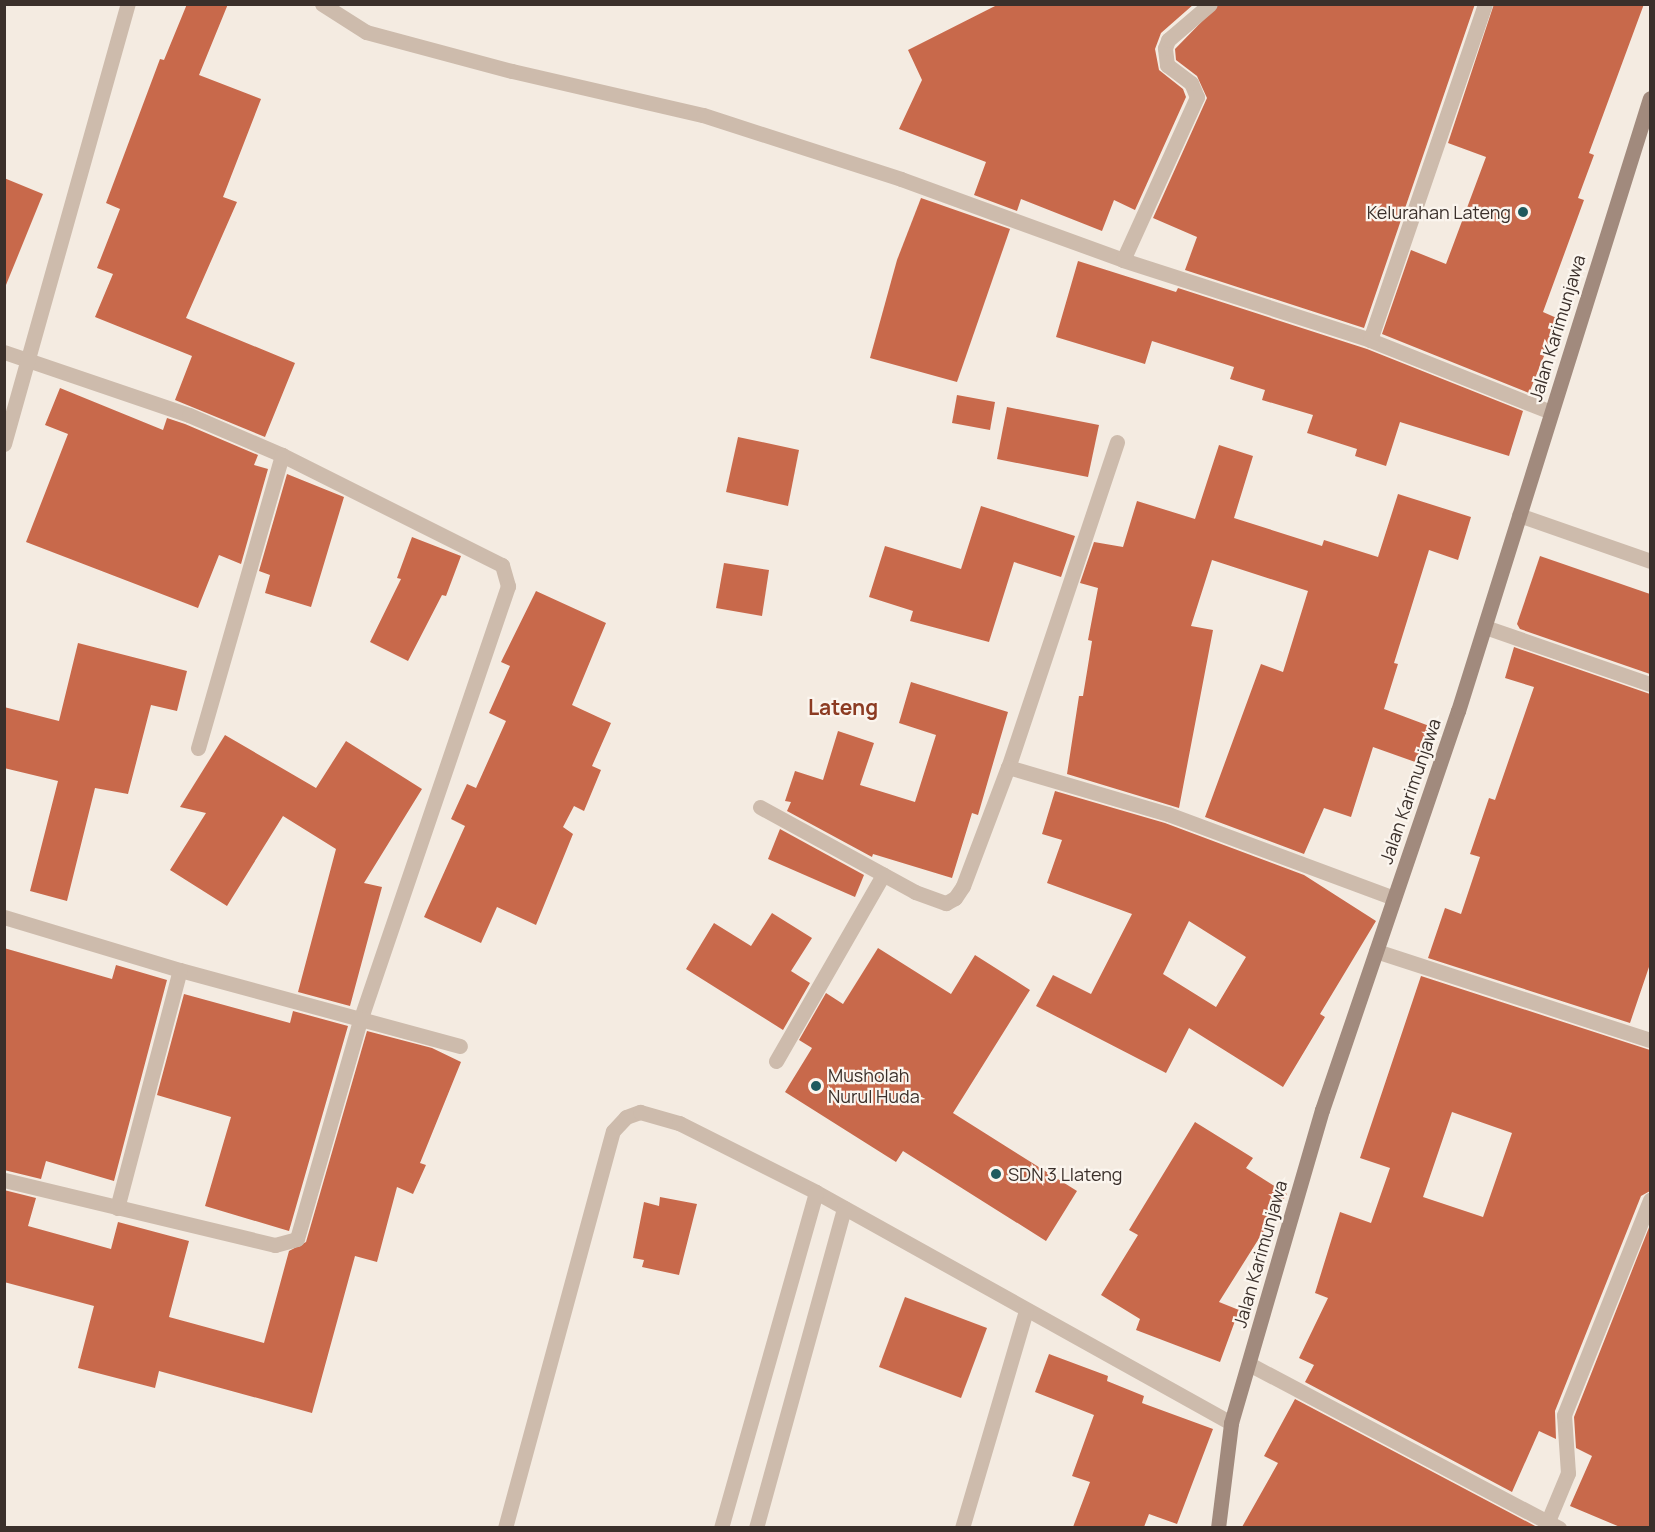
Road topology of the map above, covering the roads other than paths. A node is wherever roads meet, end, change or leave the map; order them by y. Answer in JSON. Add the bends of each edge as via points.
{"nodes":[{"id":1,"x":128,"y":4,"type":"edge"},
{"id":2,"x":322,"y":4,"type":"edge"},
{"id":3,"x":1210,"y":4,"type":"edge"},
{"id":4,"x":1485,"y":4,"type":"edge"},
{"id":5,"x":1650,"y":98,"type":"edge"},
{"id":6,"x":1123,"y":260,"type":"junction"},
{"id":7,"x":1370,"y":340,"type":"junction"},
{"id":8,"x":4,"y":352,"type":"edge"},
{"id":9,"x":28,"y":359,"type":"junction"},
{"id":10,"x":1551,"y":412,"type":"junction"},
{"id":11,"x":1117,"y":442,"type":"dead end"},
{"id":12,"x":4,"y":444,"type":"edge"},
{"id":13,"x":282,"y":455,"type":"junction"},
{"id":14,"x":1519,"y":515,"type":"junction"},
{"id":15,"x":1650,"y":561,"type":"edge"},
{"id":16,"x":1485,"y":627,"type":"junction"},
{"id":17,"x":1650,"y":684,"type":"edge"},
{"id":18,"x":198,"y":748,"type":"dead end"},
{"id":19,"x":1008,"y":767,"type":"junction"},
{"id":20,"x":760,"y":807,"type":"dead end"},
{"id":21,"x":884,"y":875,"type":"junction"},
{"id":22,"x":1394,"y":898,"type":"junction"},
{"id":23,"x":4,"y":916,"type":"edge"},
{"id":24,"x":1376,"y":951,"type":"junction"},
{"id":25,"x":180,"y":970,"type":"junction"},
{"id":26,"x":361,"y":1017,"type":"junction"},
{"id":27,"x":1650,"y":1040,"type":"edge"},
{"id":28,"x":460,"y":1046,"type":"dead end"},
{"id":29,"x":776,"y":1061,"type":"dead end"},
{"id":30,"x":4,"y":1180,"type":"edge"},
{"id":31,"x":816,"y":1192,"type":"junction"},
{"id":32,"x":1650,"y":1200,"type":"edge"},
{"id":33,"x":117,"y":1208,"type":"junction"},
{"id":34,"x":844,"y":1208,"type":"junction"},
{"id":35,"x":1026,"y":1311,"type":"junction"},
{"id":36,"x":1249,"y":1364,"type":"junction"},
{"id":37,"x":1231,"y":1423,"type":"junction"},
{"id":38,"x":1554,"y":1524,"type":"edge"},
{"id":39,"x":505,"y":1527,"type":"edge"},
{"id":40,"x":721,"y":1527,"type":"edge"},
{"id":41,"x":756,"y":1527,"type":"edge"},
{"id":42,"x":962,"y":1527,"type":"edge"},
{"id":43,"x":1218,"y":1527,"type":"edge"}],
"edges":[{"from":1,"to":9,"type":"street"},
{"from":2,"to":6,"type":"street","via":[[366,32],[703,115],[902,179]]},
{"from":3,"to":6,"type":"street","via":[[1168,40],[1167,65],[1191,83],[1197,97]]},
{"from":4,"to":7,"type":"street"},
{"from":5,"to":10,"type":"street","name":"Jalan Karimunjawa"},
{"from":6,"to":7,"type":"street"},
{"from":7,"to":10,"type":"street"},
{"from":8,"to":9,"type":"street"},
{"from":9,"to":12,"type":"street"},
{"from":9,"to":13,"type":"street","via":[[189,415]]},
{"from":10,"to":14,"type":"street","name":"Jalan Karimunjawa"},
{"from":11,"to":19,"type":"street"},
{"from":13,"to":18,"type":"street"},
{"from":13,"to":26,"type":"street","via":[[502,565],[507,574],[508,586]]},
{"from":14,"to":15,"type":"street"},
{"from":14,"to":16,"type":"street","name":"Jalan Karimunjawa"},
{"from":16,"to":17,"type":"street"},
{"from":16,"to":22,"type":"street","name":"Jalan Karimunjawa"},
{"from":19,"to":21,"type":"street","via":[[955,898],[946,903],[932,901]]},
{"from":19,"to":22,"type":"street","via":[[1168,814]]},
{"from":20,"to":21,"type":"street"},
{"from":21,"to":29,"type":"street"},
{"from":22,"to":24,"type":"street","name":"Jalan Karimunjawa"},
{"from":23,"to":25,"type":"street"},
{"from":24,"to":27,"type":"street"},
{"from":24,"to":36,"type":"street","name":"Jalan Karimunjawa","via":[[1322,1110]]},
{"from":25,"to":26,"type":"street"},
{"from":25,"to":33,"type":"street"},
{"from":26,"to":28,"type":"street"},
{"from":26,"to":33,"type":"street","via":[[297,1239],[275,1245]]},
{"from":30,"to":33,"type":"street"},
{"from":31,"to":34,"type":"street"},
{"from":31,"to":39,"type":"street","via":[[679,1123],[640,1112],[626,1117],[613,1131]]},
{"from":31,"to":40,"type":"street"},
{"from":32,"to":38,"type":"street","via":[[1564,1415],[1568,1473]]},
{"from":34,"to":35,"type":"street"},
{"from":34,"to":41,"type":"street"},
{"from":35,"to":37,"type":"street"},
{"from":35,"to":42,"type":"street"},
{"from":36,"to":37,"type":"street","name":"Jalan Karimunjawa"},
{"from":36,"to":38,"type":"street"},
{"from":37,"to":43,"type":"street","name":"Jalan Karimunjawa"}]}
